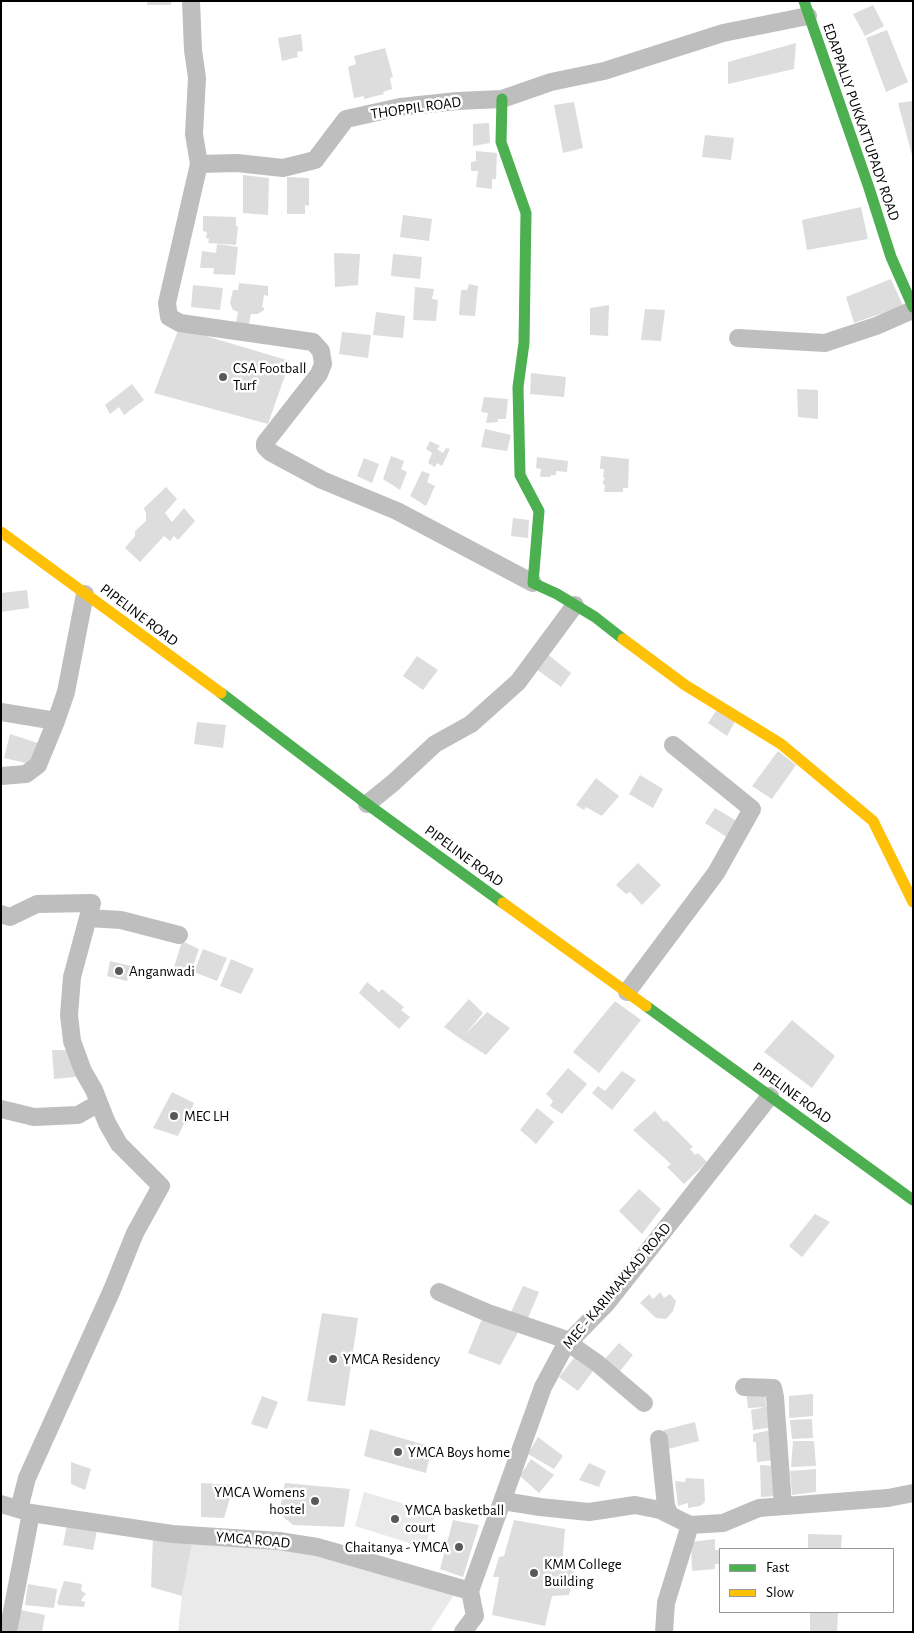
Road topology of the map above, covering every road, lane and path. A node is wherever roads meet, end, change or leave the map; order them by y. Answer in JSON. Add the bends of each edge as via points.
{"nodes":[{"id":1,"x":191,"y":1,"type":"edge"},
{"id":2,"x":806,"y":8,"type":"edge"},
{"id":3,"x":502,"y":99,"type":"junction"},
{"id":4,"x":199,"y":164,"type":"junction"},
{"id":5,"x":913,"y":309,"type":"edge"},
{"id":6,"x":738,"y":338,"type":"dead end"},
{"id":7,"x":1,"y":532,"type":"edge"},
{"id":8,"x":533,"y":583,"type":"junction"},
{"id":9,"x":85,"y":594,"type":"junction"},
{"id":10,"x":576,"y":605,"type":"junction"},
{"id":11,"x":1,"y":712,"type":"edge"},
{"id":12,"x":56,"y":721,"type":"junction"},
{"id":13,"x":673,"y":745,"type":"dead end"},
{"id":14,"x":1,"y":776,"type":"edge"},
{"id":15,"x":367,"y":804,"type":"junction"},
{"id":16,"x":913,"y":902,"type":"edge"},
{"id":17,"x":1,"y":914,"type":"edge"},
{"id":18,"x":88,"y":918,"type":"junction"},
{"id":19,"x":179,"y":935,"type":"dead end"},
{"id":20,"x":627,"y":992,"type":"junction"},
{"id":21,"x":770,"y":1096,"type":"junction"},
{"id":22,"x":99,"y":1103,"type":"junction"},
{"id":23,"x":1,"y":1109,"type":"edge"},
{"id":24,"x":913,"y":1200,"type":"edge"},
{"id":25,"x":439,"y":1292,"type":"dead end"},
{"id":26,"x":570,"y":1341,"type":"junction"},
{"id":27,"x":744,"y":1387,"type":"dead end"},
{"id":28,"x":644,"y":1403,"type":"dead end"},
{"id":29,"x":659,"y":1438,"type":"dead end"},
{"id":30,"x":913,"y":1493,"type":"edge"},
{"id":31,"x":502,"y":1501,"type":"junction"},
{"id":32,"x":1,"y":1504,"type":"edge"},
{"id":33,"x":783,"y":1506,"type":"junction"},
{"id":34,"x":25,"y":1511,"type":"junction"},
{"id":35,"x":670,"y":1515,"type":"junction"},
{"id":36,"x":690,"y":1525,"type":"junction"},
{"id":37,"x":470,"y":1591,"type":"junction"},
{"id":38,"x":8,"y":1632,"type":"edge"},
{"id":39,"x":463,"y":1632,"type":"edge"},
{"id":40,"x":664,"y":1632,"type":"edge"}],
"edges":[{"from":1,"to":4,"type":"street","via":[[197,78],[194,134]]},
{"from":2,"to":3,"type":"street","name":"THOPPIL ROAD"},
{"from":2,"to":5,"type":"street","name":"EDAPPALLY PUKKATTUPADY ROAD","via":[[890,257]]},
{"from":3,"to":4,"type":"street","name":"THOPPIL ROAD","via":[[400,107],[346,119],[315,160],[284,168],[237,163]]},
{"from":3,"to":8,"type":"street","via":[[501,142],[526,213],[524,344],[518,387],[520,475],[539,511]]},
{"from":4,"to":8,"type":"street","via":[[167,303],[169,317],[180,323],[313,342],[321,351],[323,364],[319,374],[265,442],[265,447],[322,480],[397,511]]},
{"from":5,"to":6,"type":"street","via":[[876,326],[825,343]]},
{"from":7,"to":9,"type":"street","name":"PIPELINE ROAD"},
{"from":8,"to":10,"type":"street"},
{"from":9,"to":12,"type":"street","via":[[66,692]]},
{"from":9,"to":15,"type":"street","name":"PIPELINE ROAD"},
{"from":10,"to":15,"type":"street","via":[[518,682],[470,724],[435,744]]},
{"from":10,"to":16,"type":"street","via":[[685,685],[781,744],[873,821]]},
{"from":11,"to":12,"type":"street"},
{"from":12,"to":14,"type":"street","via":[[38,766],[26,774]]},
{"from":13,"to":20,"type":"street","via":[[752,809],[716,873]]},
{"from":15,"to":20,"type":"street","name":"PIPELINE ROAD"},
{"from":17,"to":18,"type":"street","via":[[10,917],[38,904],[92,903]]},
{"from":18,"to":19,"type":"street","via":[[121,920]]},
{"from":18,"to":22,"type":"street","via":[[72,977],[69,1015],[72,1041]]},
{"from":20,"to":21,"type":"street","name":"PIPELINE ROAD"},
{"from":21,"to":24,"type":"street","name":"PIPELINE ROAD"},
{"from":21,"to":26,"type":"street","name":"MEC - KARIMAKKAD ROAD","via":[[607,1303]]},
{"from":22,"to":23,"type":"street","via":[[78,1115],[34,1117]]},
{"from":22,"to":34,"type":"street","via":[[119,1144],[161,1186],[135,1233],[27,1478]]},
{"from":25,"to":26,"type":"street","via":[[488,1313]]},
{"from":26,"to":28,"type":"street"},
{"from":26,"to":31,"type":"street","name":"MEC - KARIMAKKAD ROAD","via":[[542,1387]]},
{"from":27,"to":33,"type":"street","via":[[773,1388]]},
{"from":29,"to":35,"type":"street","via":[[666,1506]]},
{"from":30,"to":33,"type":"street"},
{"from":31,"to":35,"type":"street","via":[[589,1512],[635,1505]]},
{"from":31,"to":37,"type":"street","name":"MEC - KARIMAKKAD ROAD"},
{"from":32,"to":34,"type":"street","name":"YMCA ROAD"},
{"from":33,"to":36,"type":"street","via":[[759,1508],[723,1523]]},
{"from":34,"to":37,"type":"street","name":"YMCA ROAD","via":[[172,1534],[279,1541],[317,1548]]},
{"from":34,"to":38,"type":"street"},
{"from":35,"to":36,"type":"street"},
{"from":36,"to":40,"type":"street","via":[[666,1603]]},
{"from":37,"to":39,"type":"street","via":[[475,1616]]}]}
